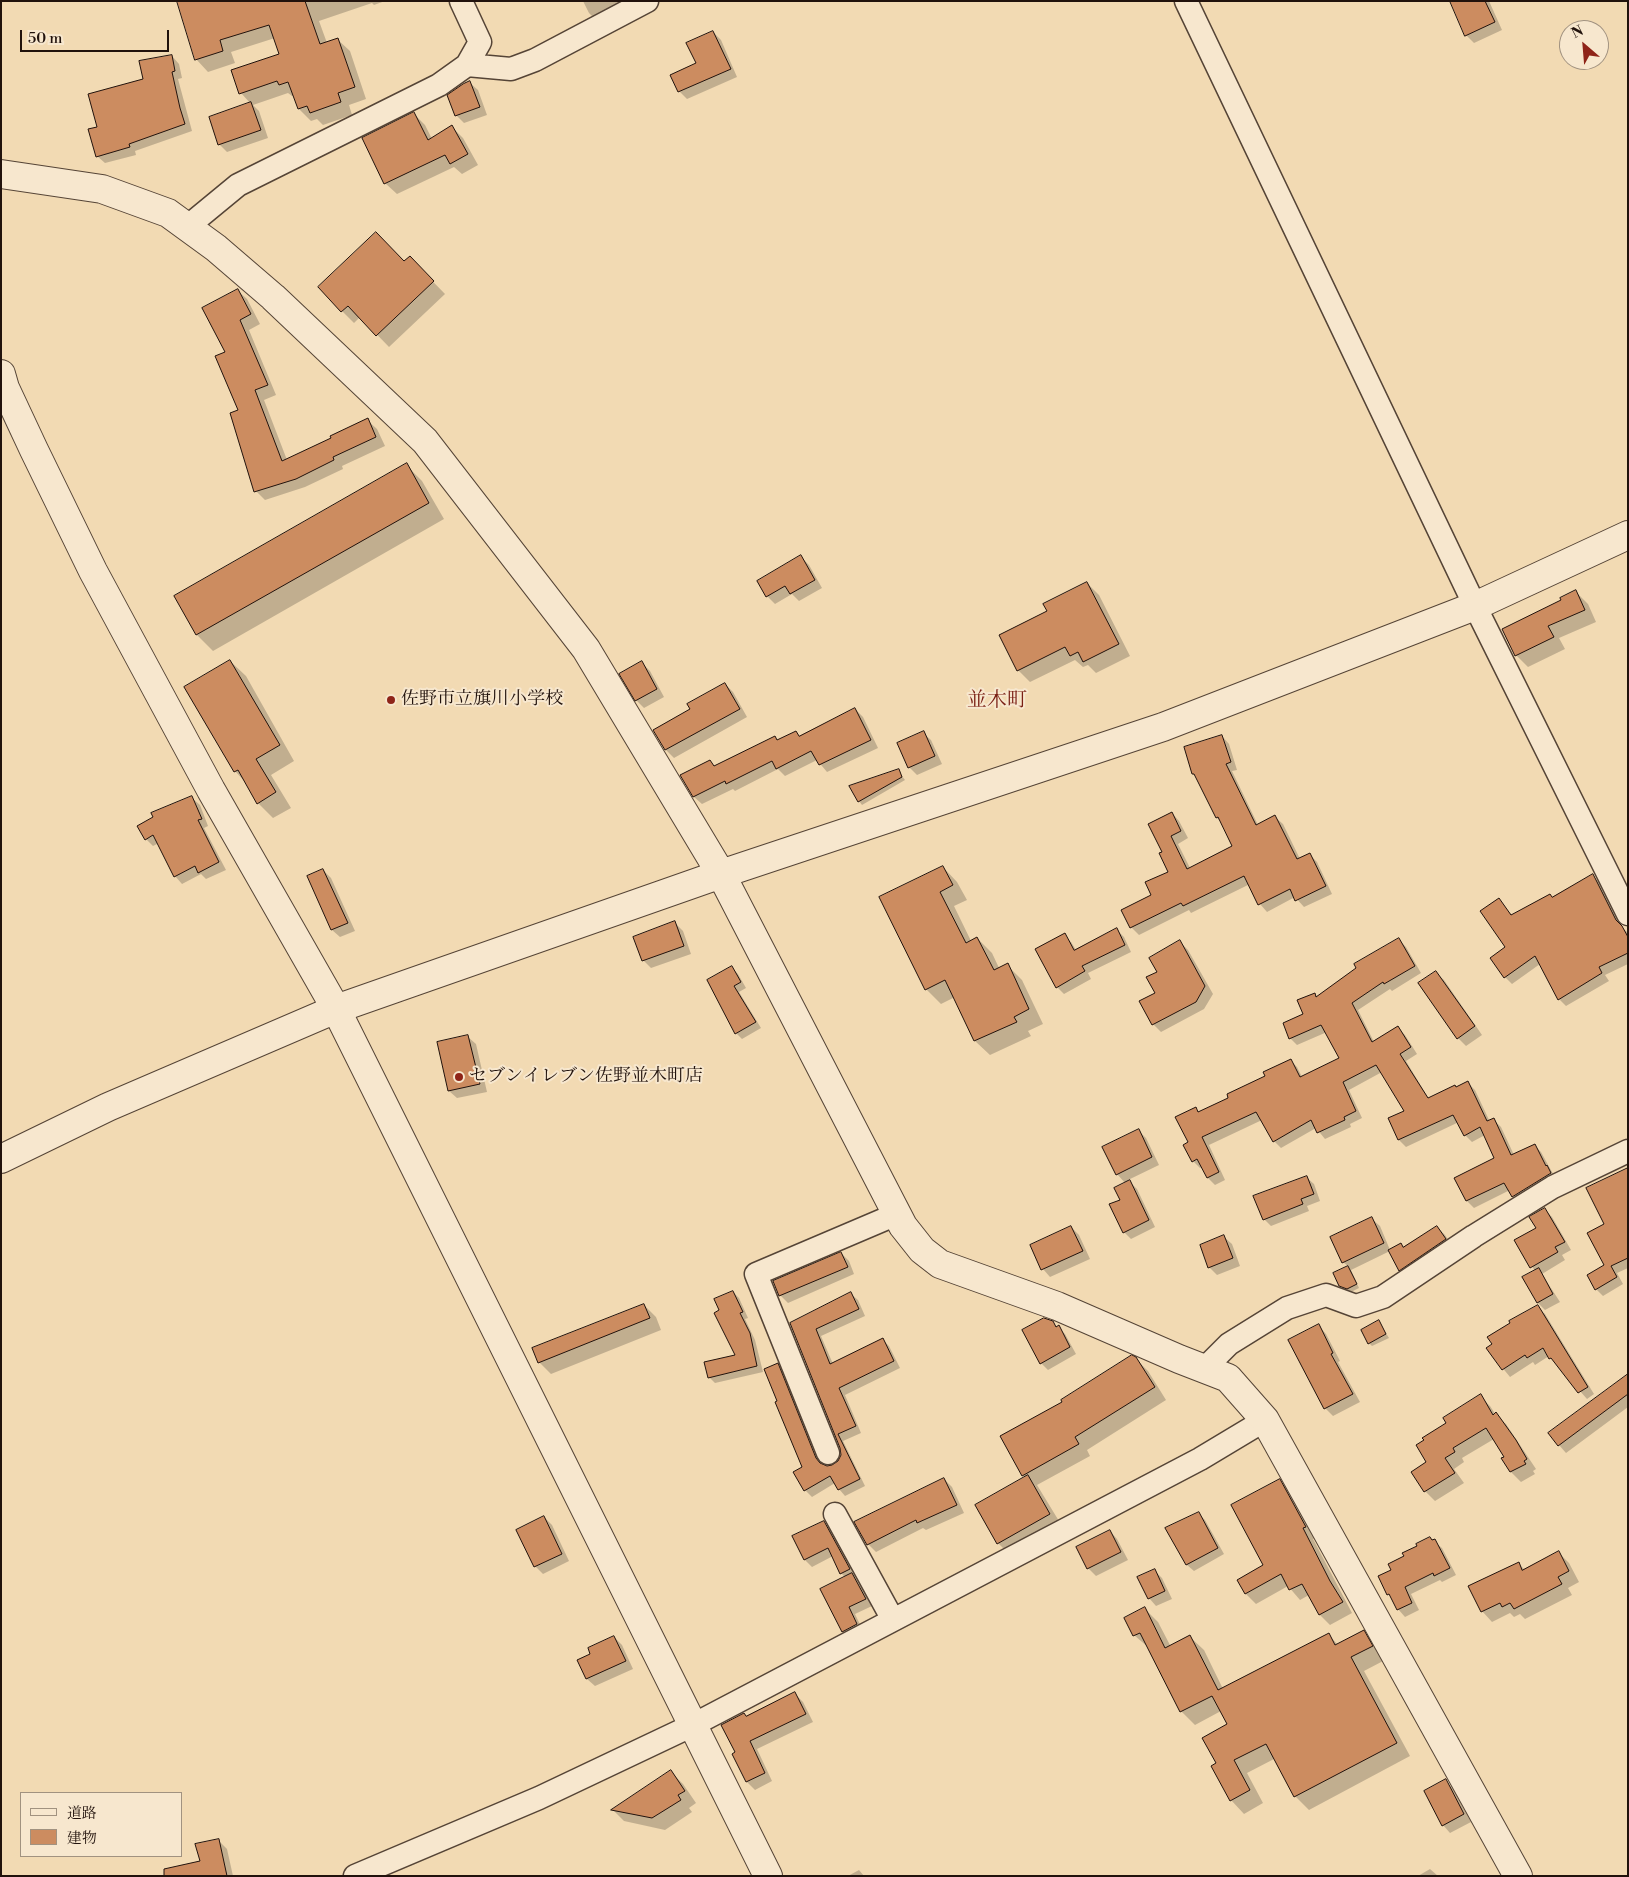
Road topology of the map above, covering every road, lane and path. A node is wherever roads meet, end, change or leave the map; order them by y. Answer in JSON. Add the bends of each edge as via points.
{"nodes":[{"id":1,"x":461,"y":1,"type":"edge"},
{"id":2,"x":647,"y":1,"type":"edge"},
{"id":3,"x":1186,"y":1,"type":"edge"},
{"id":4,"x":467,"y":65,"type":"junction"},
{"id":5,"x":1,"y":174,"type":"edge"},
{"id":6,"x":187,"y":227,"type":"junction"},
{"id":7,"x":1,"y":374,"type":"edge"},
{"id":8,"x":1628,"y":535,"type":"edge"},
{"id":9,"x":1475,"y":606,"type":"junction"},
{"id":10,"x":721,"y":874,"type":"junction"},
{"id":11,"x":1628,"y":914,"type":"edge"},
{"id":12,"x":336,"y":1009,"type":"junction"},
{"id":13,"x":1628,"y":1151,"type":"edge"},
{"id":14,"x":1,"y":1159,"type":"edge"},
{"id":15,"x":897,"y":1214,"type":"junction"},
{"id":16,"x":1204,"y":1369,"type":"junction"},
{"id":17,"x":1265,"y":1420,"type":"junction"},
{"id":18,"x":828,"y":1453,"type":"dead end"},
{"id":19,"x":835,"y":1514,"type":"dead end"},
{"id":20,"x":892,"y":1620,"type":"junction"},
{"id":21,"x":693,"y":1725,"type":"junction"},
{"id":22,"x":355,"y":1876,"type":"edge"},
{"id":23,"x":768,"y":1876,"type":"edge"},
{"id":24,"x":1518,"y":1876,"type":"edge"}],
"edges":[{"from":1,"to":4,"type":"street","via":[[480,42]]},
{"from":2,"to":4,"type":"street","via":[[535,60],[511,69]]},
{"from":3,"to":9,"type":"street"},
{"from":4,"to":6,"type":"street","via":[[440,85],[238,185]]},
{"from":5,"to":6,"type":"street","via":[[102,189],[168,213]]},
{"from":6,"to":10,"type":"street","via":[[273,297],[425,441],[586,649]]},
{"from":7,"to":12,"type":"street","via":[[93,571]]},
{"from":8,"to":9,"type":"street"},
{"from":9,"to":10,"type":"street","via":[[1156,729]]},
{"from":9,"to":11,"type":"street"},
{"from":10,"to":12,"type":"street"},
{"from":10,"to":15,"type":"street"},
{"from":12,"to":14,"type":"street","via":[[108,1107]]},
{"from":12,"to":21,"type":"street"},
{"from":13,"to":16,"type":"street","via":[[1553,1187],[1383,1297],[1356,1306],[1326,1295],[1287,1308],[1229,1344]]},
{"from":15,"to":16,"type":"street","via":[[922,1250],[940,1264],[1056,1306]]},
{"from":15,"to":18,"type":"street","via":[[756,1274]]},
{"from":16,"to":17,"type":"street","via":[[1228,1378]]},
{"from":17,"to":20,"type":"street","via":[[1200,1460]]},
{"from":17,"to":24,"type":"street"},
{"from":19,"to":20,"type":"street"},
{"from":20,"to":21,"type":"street"},
{"from":21,"to":22,"type":"street","via":[[539,1798]]},
{"from":21,"to":23,"type":"street"}]}
